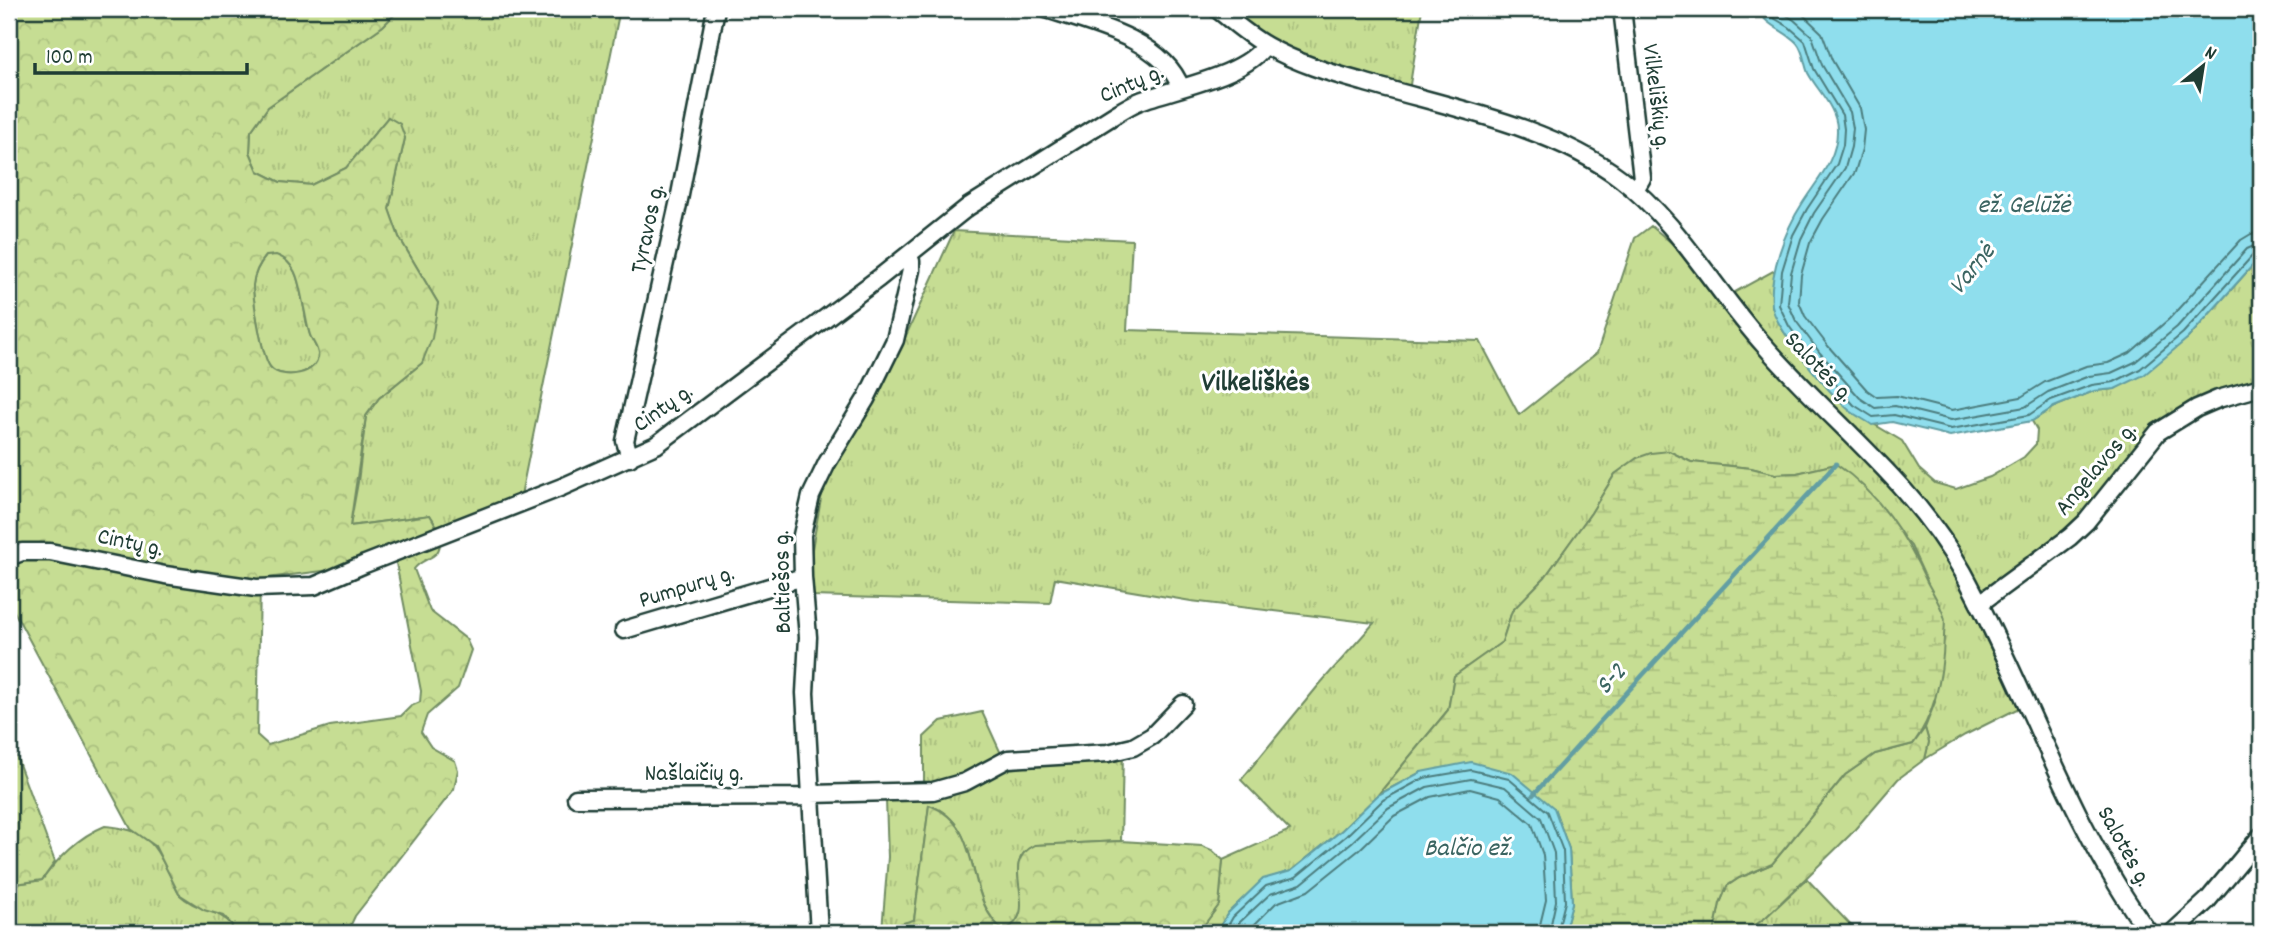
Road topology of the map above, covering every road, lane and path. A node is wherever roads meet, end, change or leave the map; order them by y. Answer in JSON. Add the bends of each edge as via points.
{"nodes":[{"id":1,"x":716,"y":9,"type":"edge"},
{"id":2,"x":1046,"y":9,"type":"edge"},
{"id":3,"x":1217,"y":9,"type":"edge"},
{"id":4,"x":1624,"y":9,"type":"edge"},
{"id":5,"x":1265,"y":46,"type":"junction"},
{"id":6,"x":1181,"y":88,"type":"junction"},
{"id":7,"x":1635,"y":190,"type":"junction"},
{"id":8,"x":908,"y":256,"type":"junction"},
{"id":9,"x":2261,"y":387,"type":"edge"},
{"id":10,"x":630,"y":458,"type":"junction"},
{"id":11,"x":9,"y":557,"type":"edge"},
{"id":12,"x":803,"y":577,"type":"junction"},
{"id":13,"x":1979,"y":604,"type":"junction"},
{"id":14,"x":624,"y":630,"type":"dead end"},
{"id":15,"x":1183,"y":704,"type":"dead end"},
{"id":16,"x":811,"y":795,"type":"junction"},
{"id":17,"x":576,"y":797,"type":"dead end"},
{"id":18,"x":2261,"y":835,"type":"edge"},
{"id":19,"x":819,"y":933,"type":"edge"},
{"id":20,"x":2149,"y":933,"type":"edge"},
{"id":21,"x":2172,"y":933,"type":"edge"}],
"edges":[{"from":1,"to":10,"type":"street","name":"Tyravos g.","via":[[625,441]]},
{"from":2,"to":6,"type":"street","via":[[1098,25],[1156,53],[1177,76]]},
{"from":3,"to":5,"type":"street","name":"Salotės g."},
{"from":4,"to":7,"type":"street","name":"Vilkeliškių g.","via":[[1642,178]]},
{"from":5,"to":6,"type":"street","name":"Cintų g.","via":[[1252,61]]},
{"from":5,"to":7,"type":"street","name":"Salotės g.","via":[[1327,72],[1537,134],[1592,159]]},
{"from":6,"to":8,"type":"street","name":"Cintų g.","via":[[1136,102],[1116,114],[968,206]]},
{"from":7,"to":13,"type":"street","name":"Salotės g.","via":[[1764,346],[1923,510]]},
{"from":8,"to":10,"type":"street","name":"Cintų g.","via":[[656,445]]},
{"from":8,"to":12,"type":"street","name":"Baltiešos g.","via":[[911,270],[895,340],[811,496],[802,536]]},
{"from":9,"to":13,"type":"street","name":"Angelavos g.","via":[[2218,399],[2158,432],[2086,522]]},
{"from":10,"to":11,"type":"street","name":"Cintų g.","via":[[314,586],[256,589],[50,552]]},
{"from":12,"to":14,"type":"street","name":"Pumpurų g."},
{"from":12,"to":16,"type":"street","name":"Baltiešos g."},
{"from":13,"to":20,"type":"street","name":"Salotės g.","via":[[2089,834]]},
{"from":15,"to":16,"type":"street","name":"Našlaičių g.","via":[[1152,736],[1133,747],[1108,753],[1008,759],[965,782],[933,791]]},
{"from":16,"to":17,"type":"street","name":"Našlaičių g."},
{"from":16,"to":19,"type":"street","name":"Baltiešos g."},
{"from":18,"to":21,"type":"street","via":[[2207,901]]}]}
